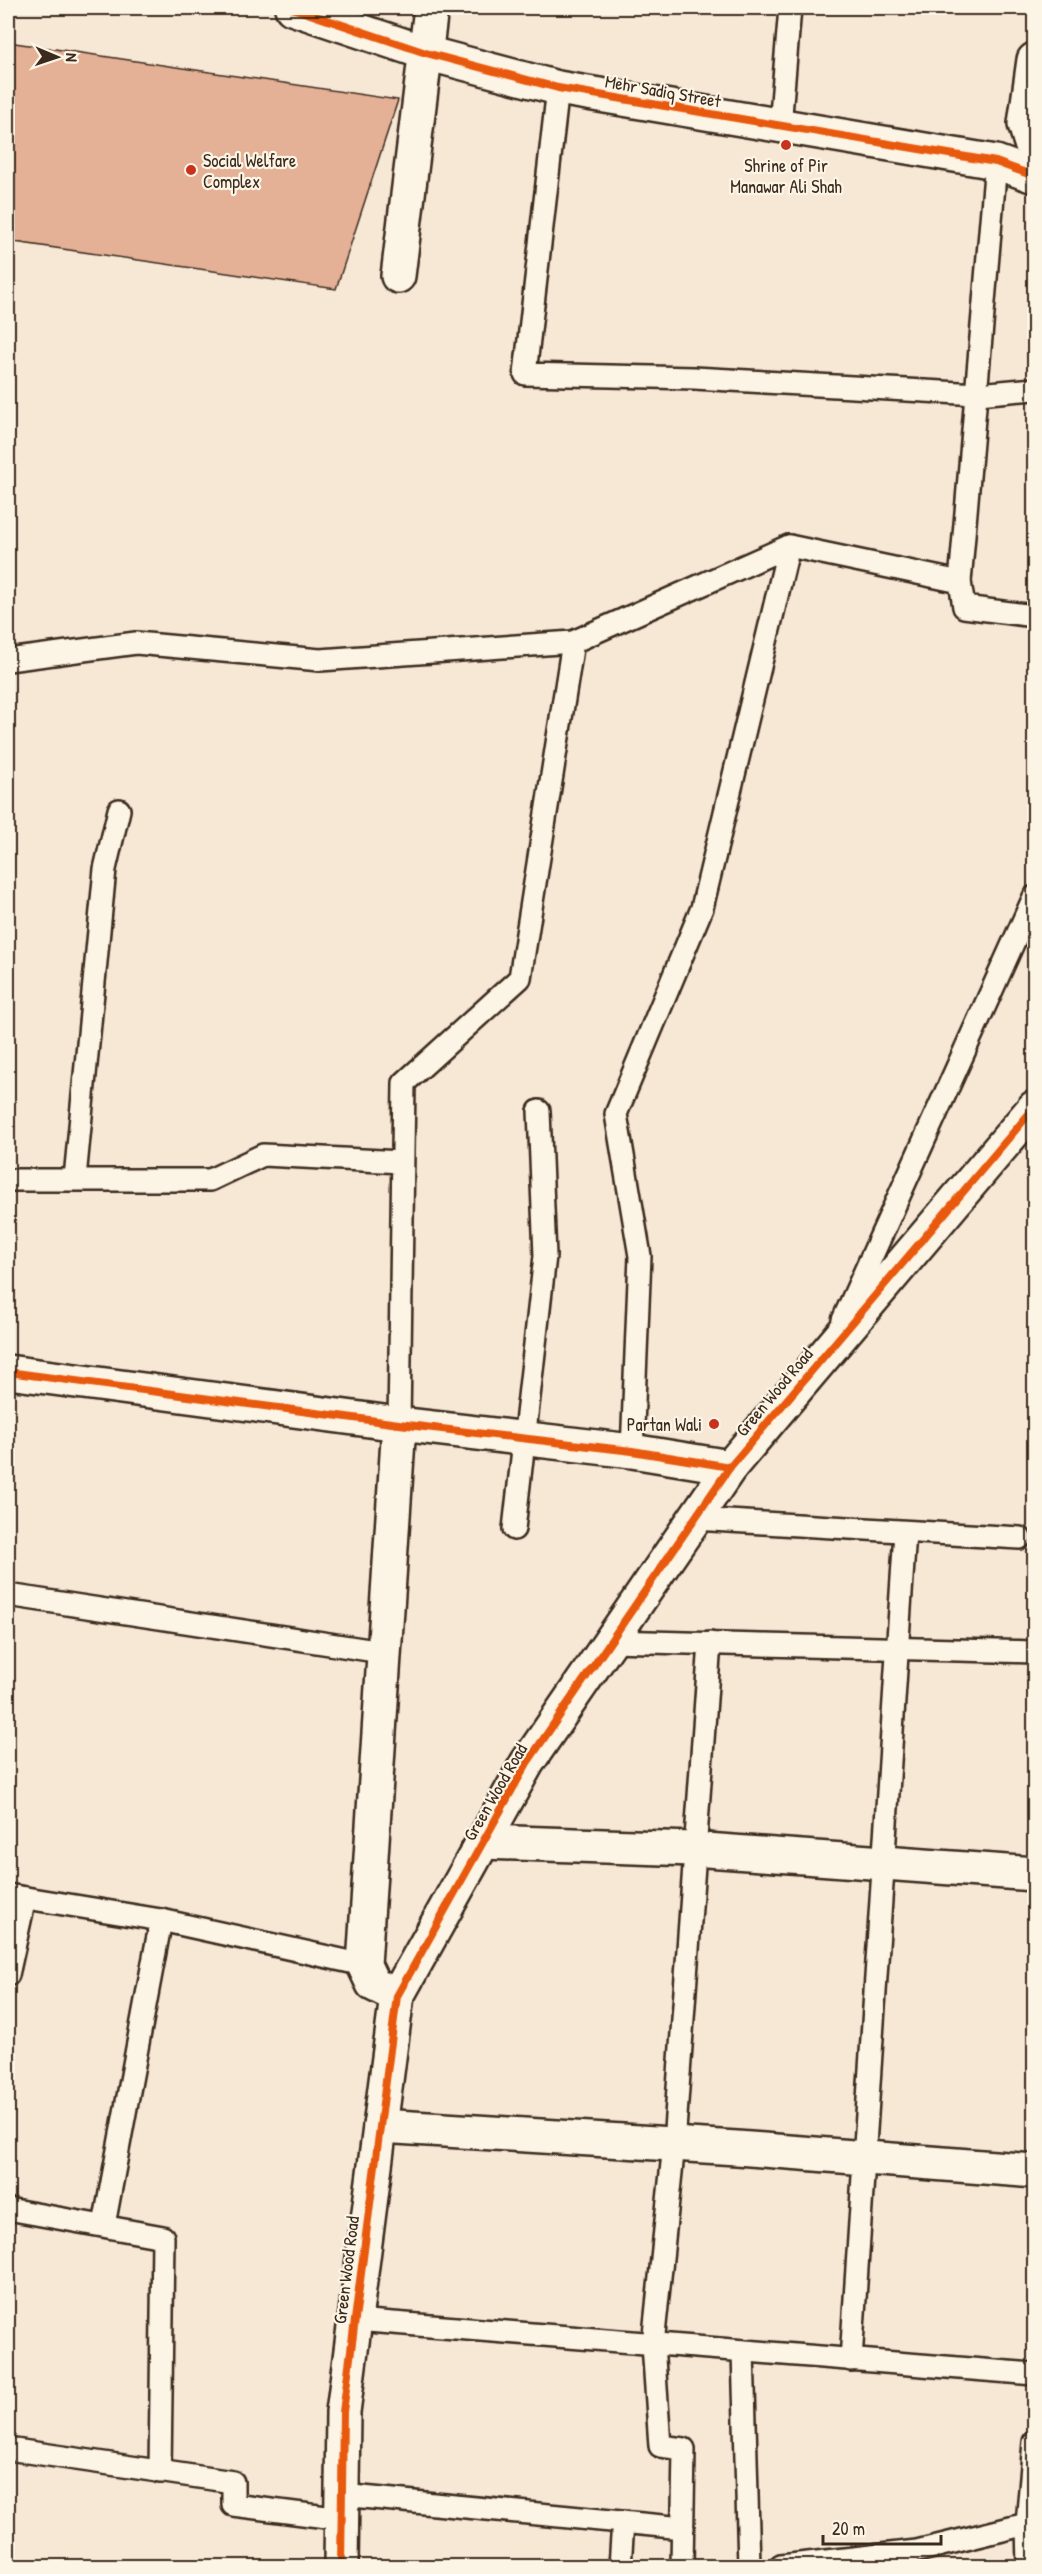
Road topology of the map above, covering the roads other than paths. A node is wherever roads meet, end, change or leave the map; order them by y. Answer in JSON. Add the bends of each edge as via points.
{"nodes":[{"id":1,"x":292,"y":8,"type":"edge"},
{"id":2,"x":431,"y":8,"type":"edge"},
{"id":3,"x":790,"y":8,"type":"edge"},
{"id":4,"x":426,"y":52,"type":"junction"},
{"id":5,"x":1035,"y":60,"type":"edge"},
{"id":6,"x":558,"y":88,"type":"junction"},
{"id":7,"x":780,"y":126,"type":"junction"},
{"id":8,"x":1035,"y":153,"type":"edge"},
{"id":9,"x":996,"y":162,"type":"junction"},
{"id":10,"x":1035,"y":176,"type":"edge"},
{"id":11,"x":398,"y":276,"type":"dead end"},
{"id":12,"x":1035,"y":389,"type":"edge"},
{"id":13,"x":978,"y":394,"type":"junction"},
{"id":14,"x":789,"y":546,"type":"junction"},
{"id":15,"x":960,"y":582,"type":"junction"},
{"id":16,"x":1035,"y":616,"type":"edge"},
{"id":17,"x":573,"y":642,"type":"junction"},
{"id":18,"x":8,"y":660,"type":"edge"},
{"id":19,"x":119,"y":810,"type":"dead end"},
{"id":20,"x":1035,"y":897,"type":"edge"},
{"id":21,"x":1035,"y":1108,"type":"edge"},
{"id":22,"x":539,"y":1111,"type":"dead end"},
{"id":23,"x":402,"y":1162,"type":"junction"},
{"id":24,"x":75,"y":1178,"type":"junction"},
{"id":25,"x":8,"y":1180,"type":"edge"},
{"id":26,"x":830,"y":1348,"type":"junction"},
{"id":27,"x":8,"y":1372,"type":"edge"},
{"id":28,"x":399,"y":1424,"type":"junction"},
{"id":29,"x":525,"y":1438,"type":"junction"},
{"id":30,"x":632,"y":1450,"type":"junction"},
{"id":31,"x":730,"y":1467,"type":"junction"},
{"id":32,"x":694,"y":1519,"type":"junction"},
{"id":33,"x":514,"y":1529,"type":"dead end"},
{"id":34,"x":906,"y":1532,"type":"junction"},
{"id":35,"x":1020,"y":1538,"type":"dead end"},
{"id":36,"x":8,"y":1595,"type":"edge"},
{"id":37,"x":611,"y":1641,"type":"junction"},
{"id":38,"x":710,"y":1643,"type":"junction"},
{"id":39,"x":897,"y":1648,"type":"junction"},
{"id":40,"x":382,"y":1652,"type":"junction"},
{"id":41,"x":1035,"y":1652,"type":"edge"},
{"id":42,"x":483,"y":1842,"type":"junction"},
{"id":43,"x":693,"y":1849,"type":"junction"},
{"id":44,"x":884,"y":1863,"type":"junction"},
{"id":45,"x":1035,"y":1874,"type":"edge"},
{"id":46,"x":16,"y":1897,"type":"edge"},
{"id":47,"x":160,"y":1920,"type":"junction"},
{"id":48,"x":364,"y":1965,"type":"junction"},
{"id":49,"x":8,"y":1975,"type":"edge"},
{"id":50,"x":397,"y":1996,"type":"junction"},
{"id":51,"x":380,"y":2126,"type":"junction"},
{"id":52,"x":674,"y":2144,"type":"junction"},
{"id":53,"x":866,"y":2158,"type":"junction"},
{"id":54,"x":1035,"y":2170,"type":"edge"},
{"id":55,"x":8,"y":2209,"type":"edge"},
{"id":56,"x":104,"y":2225,"type":"junction"},
{"id":57,"x":355,"y":2320,"type":"junction"},
{"id":58,"x":653,"y":2344,"type":"junction"},
{"id":59,"x":743,"y":2351,"type":"junction"},
{"id":60,"x":851,"y":2360,"type":"junction"},
{"id":61,"x":1035,"y":2374,"type":"edge"},
{"id":62,"x":1035,"y":2442,"type":"edge"},
{"id":63,"x":8,"y":2449,"type":"edge"},
{"id":64,"x":160,"y":2472,"type":"junction"},
{"id":65,"x":342,"y":2507,"type":"junction"},
{"id":66,"x":623,"y":2522,"type":"junction"},
{"id":67,"x":1027,"y":2524,"type":"junction"},
{"id":68,"x":683,"y":2528,"type":"junction"},
{"id":69,"x":341,"y":2566,"type":"edge"},
{"id":70,"x":620,"y":2566,"type":"edge"},
{"id":71,"x":682,"y":2566,"type":"edge"},
{"id":72,"x":749,"y":2566,"type":"edge"},
{"id":73,"x":782,"y":2566,"type":"edge"},
{"id":74,"x":1028,"y":2566,"type":"edge"}],
"edges":[{"from":1,"to":4,"type":"street","name":"Mehr Sadiq Street"},
{"from":2,"to":4,"type":"street"},
{"from":3,"to":7,"type":"lane"},
{"from":4,"to":6,"type":"street","name":"Mehr Sadiq Street"},
{"from":4,"to":11,"type":"street"},
{"from":5,"to":8,"type":"street","via":[[1025,124]]},
{"from":6,"to":7,"type":"street","name":"Mehr Sadiq Street"},
{"from":6,"to":13,"type":"lane","via":[[525,374],[694,378]]},
{"from":7,"to":9,"type":"street","name":"Mehr Sadiq Street"},
{"from":9,"to":10,"type":"street","name":"Mehr Sadiq Street"},
{"from":9,"to":13,"type":"lane"},
{"from":12,"to":13,"type":"lane"},
{"from":13,"to":15,"type":"lane"},
{"from":14,"to":15,"type":"lane"},
{"from":14,"to":17,"type":"lane"},
{"from":14,"to":30,"type":"lane","via":[[702,908],[616,1114],[640,1256]]},
{"from":15,"to":16,"type":"lane","via":[[964,607]]},
{"from":17,"to":18,"type":"lane","via":[[320,660],[136,643]]},
{"from":17,"to":23,"type":"lane","via":[[520,978],[404,1083]]},
{"from":19,"to":24,"type":"lane","via":[[105,869]]},
{"from":20,"to":26,"type":"lane"},
{"from":21,"to":26,"type":"street","name":"Green Wood Road"},
{"from":22,"to":29,"type":"lane","via":[[545,1256]]},
{"from":23,"to":24,"type":"lane","via":[[263,1155],[210,1180]]},
{"from":23,"to":28,"type":"lane"},
{"from":24,"to":25,"type":"lane"},
{"from":26,"to":31,"type":"street","name":"Green Wood Road"},
{"from":27,"to":28,"type":"street"},
{"from":28,"to":29,"type":"street"},
{"from":28,"to":40,"type":"street"},
{"from":29,"to":30,"type":"street"},
{"from":29,"to":33,"type":"lane"},
{"from":30,"to":31,"type":"street"},
{"from":31,"to":32,"type":"street","name":"Green Wood Road"},
{"from":32,"to":34,"type":"lane"},
{"from":32,"to":37,"type":"street","name":"Green Wood Road"},
{"from":34,"to":35,"type":"lane"},
{"from":34,"to":39,"type":"lane"},
{"from":36,"to":40,"type":"lane"},
{"from":37,"to":38,"type":"lane"},
{"from":37,"to":42,"type":"street","name":"Green Wood Road","via":[[527,1763]]},
{"from":38,"to":39,"type":"lane"},
{"from":38,"to":43,"type":"lane"},
{"from":39,"to":41,"type":"lane"},
{"from":39,"to":44,"type":"lane"},
{"from":40,"to":48,"type":"street"},
{"from":42,"to":43,"type":"street"},
{"from":42,"to":50,"type":"street","name":"Green Wood Road"},
{"from":43,"to":44,"type":"street"},
{"from":43,"to":52,"type":"lane"},
{"from":44,"to":45,"type":"street"},
{"from":44,"to":53,"type":"lane"},
{"from":46,"to":47,"type":"lane"},
{"from":46,"to":49,"type":"lane"},
{"from":47,"to":48,"type":"lane"},
{"from":47,"to":56,"type":"lane"},
{"from":48,"to":50,"type":"street","via":[[373,1984]]},
{"from":50,"to":51,"type":"street","name":"Green Wood Road"},
{"from":51,"to":52,"type":"street"},
{"from":51,"to":57,"type":"street","name":"Green Wood Road"},
{"from":52,"to":53,"type":"street"},
{"from":52,"to":58,"type":"lane"},
{"from":53,"to":54,"type":"street"},
{"from":53,"to":60,"type":"lane"},
{"from":55,"to":56,"type":"lane"},
{"from":56,"to":64,"type":"lane","via":[[163,2238]]},
{"from":57,"to":58,"type":"lane"},
{"from":57,"to":65,"type":"street","name":"Green Wood Road","via":[[343,2412]]},
{"from":58,"to":59,"type":"lane"},
{"from":58,"to":68,"type":"lane","via":[[660,2446],[684,2449]]},
{"from":59,"to":60,"type":"lane"},
{"from":59,"to":72,"type":"lane"},
{"from":60,"to":61,"type":"lane"},
{"from":62,"to":67,"type":"lane"},
{"from":63,"to":64,"type":"lane"},
{"from":64,"to":65,"type":"lane","via":[[233,2482],[233,2505]]},
{"from":65,"to":66,"type":"lane"},
{"from":65,"to":69,"type":"street","name":"Green Wood Road"},
{"from":66,"to":68,"type":"lane"},
{"from":66,"to":70,"type":"lane"},
{"from":67,"to":73,"type":"lane","via":[[917,2551]]},
{"from":67,"to":74,"type":"lane"},
{"from":68,"to":71,"type":"lane"}]}
